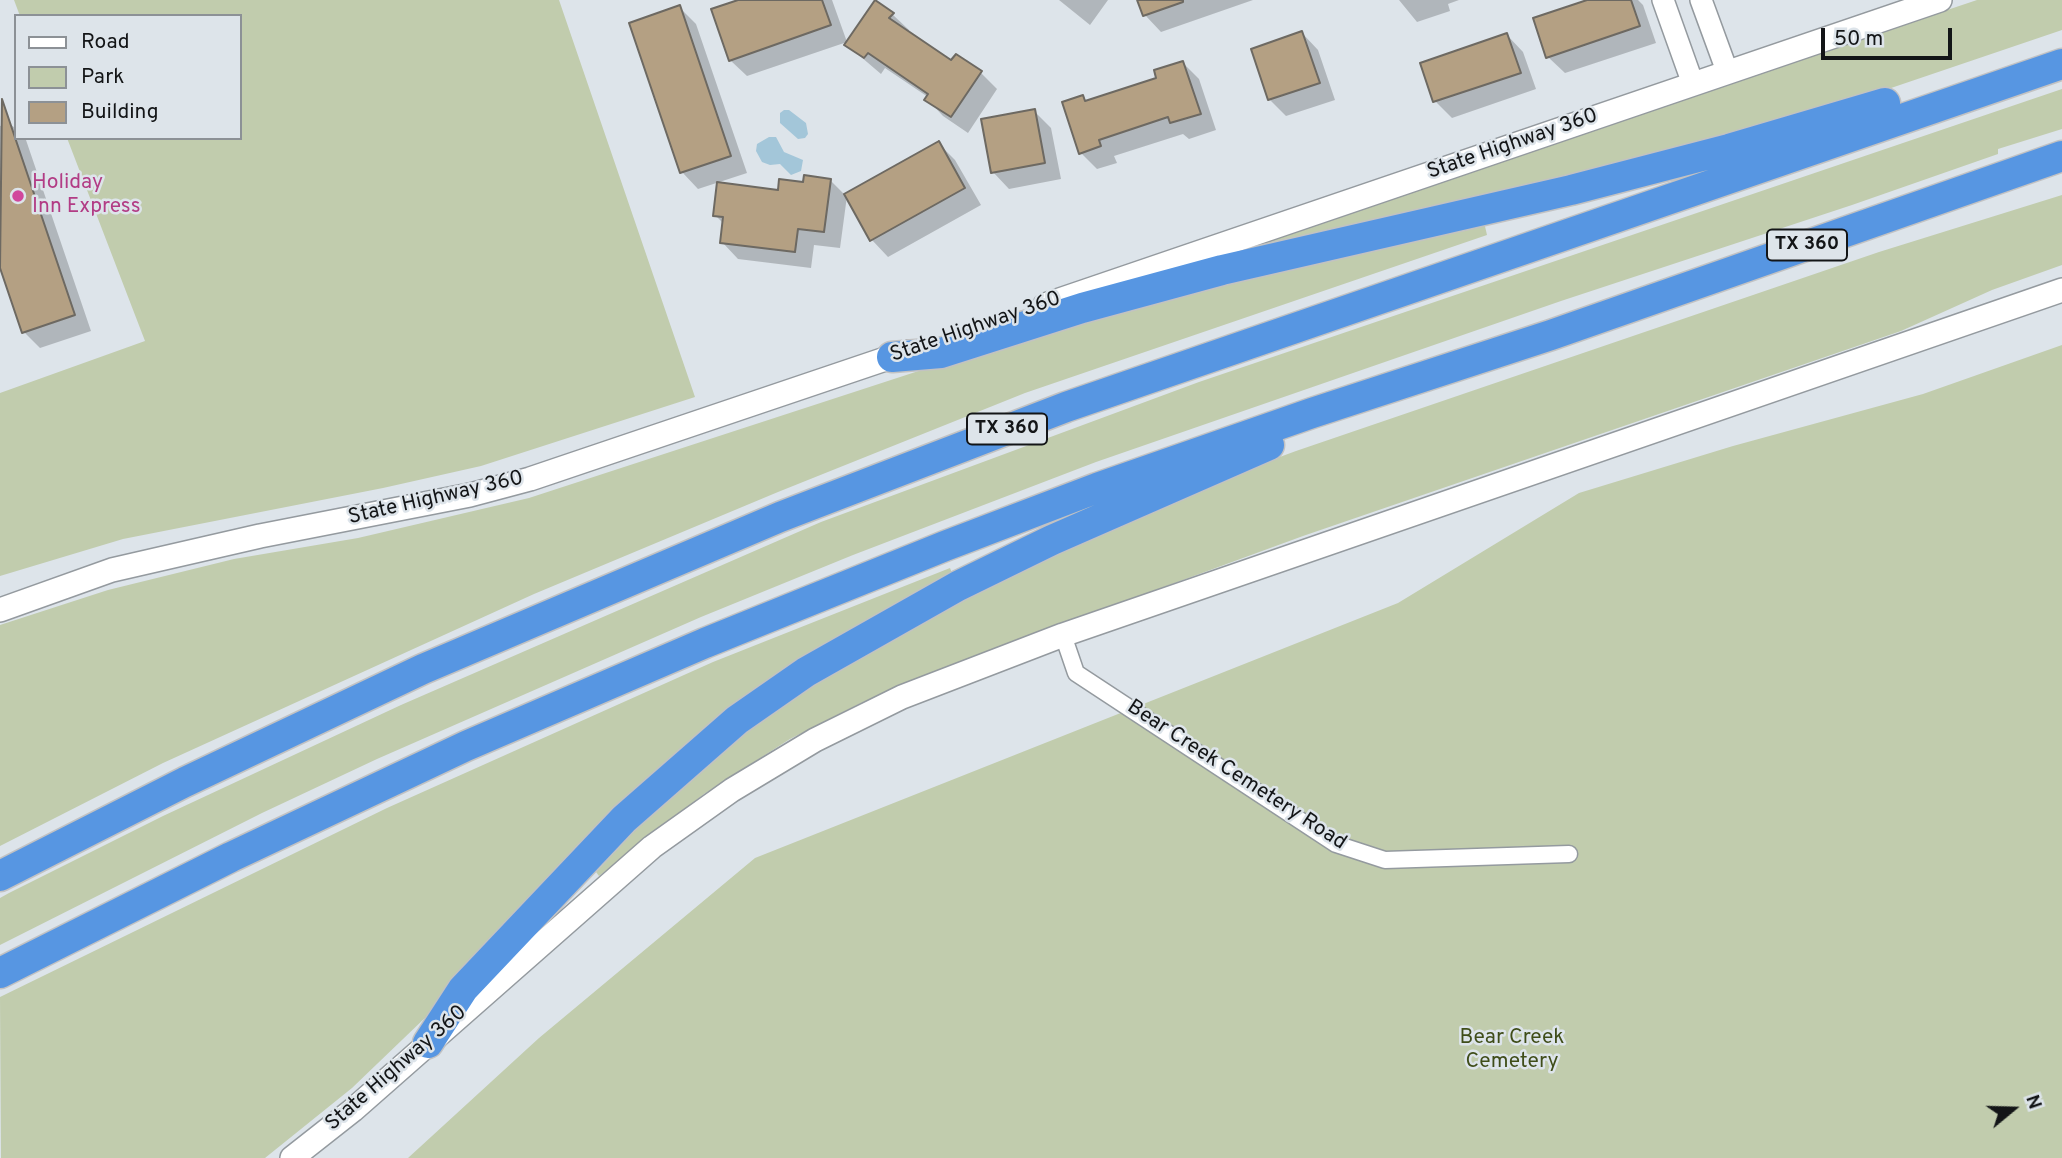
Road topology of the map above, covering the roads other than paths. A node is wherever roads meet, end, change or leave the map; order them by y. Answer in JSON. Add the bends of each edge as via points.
{"nodes":[{"id":1,"x":1663,"y":0,"type":"edge"},
{"id":2,"x":1701,"y":0,"type":"edge"},
{"id":3,"x":1940,"y":0,"type":"edge"},
{"id":4,"x":2055,"y":66,"type":"edge"},
{"id":5,"x":1727,"y":71,"type":"junction"},
{"id":6,"x":1693,"y":84,"type":"junction"},
{"id":7,"x":2062,"y":156,"type":"edge"},
{"id":8,"x":2062,"y":290,"type":"edge"},
{"id":9,"x":892,"y":357,"type":"junction"},
{"id":10,"x":1312,"y":413,"type":"junction"},
{"id":11,"x":0,"y":610,"type":"edge"},
{"id":12,"x":1063,"y":635,"type":"junction"},
{"id":13,"x":1569,"y":854,"type":"dead end"},
{"id":14,"x":0,"y":876,"type":"edge"},
{"id":15,"x":0,"y":973,"type":"edge"},
{"id":16,"x":428,"y":1043,"type":"junction"},
{"id":17,"x":292,"y":1158,"type":"edge"}],
"edges":[{"from":1,"to":6,"type":"street"},
{"from":2,"to":5,"type":"street"},
{"from":3,"to":5,"type":"main road","name":"State Highway 360"},
{"from":4,"to":9,"type":"highway","via":[[1978,72],[1850,114],[1611,180],[1222,270],[941,353]]},
{"from":4,"to":14,"type":"highway","number":"TX 360","via":[[1066,407],[780,517],[422,669]]},
{"from":5,"to":6,"type":"main road","name":"State Highway 360"},
{"from":6,"to":9,"type":"main road","name":"State Highway 360"},
{"from":7,"to":10,"type":"highway","number":"TX 360","via":[[1551,335]]},
{"from":8,"to":12,"type":"main road","name":"State Highway 360"},
{"from":9,"to":11,"type":"main road","name":"State Highway 360","via":[[530,479],[111,570]]},
{"from":10,"to":15,"type":"highway","number":"TX 360","via":[[945,546],[583,694],[231,857]]},
{"from":10,"to":16,"type":"highway","via":[[1262,451],[1052,540],[958,586],[806,672],[737,720],[680,767],[587,857],[463,989]]},
{"from":12,"to":13,"type":"street","name":"Bear Creek Cemetery Road","via":[[1076,673],[1336,844],[1385,860]]},
{"from":12,"to":16,"type":"main road","name":"State Highway 360","via":[[902,697],[815,740],[732,790],[652,847]]},
{"from":16,"to":17,"type":"main road","name":"State Highway 360"}]}
